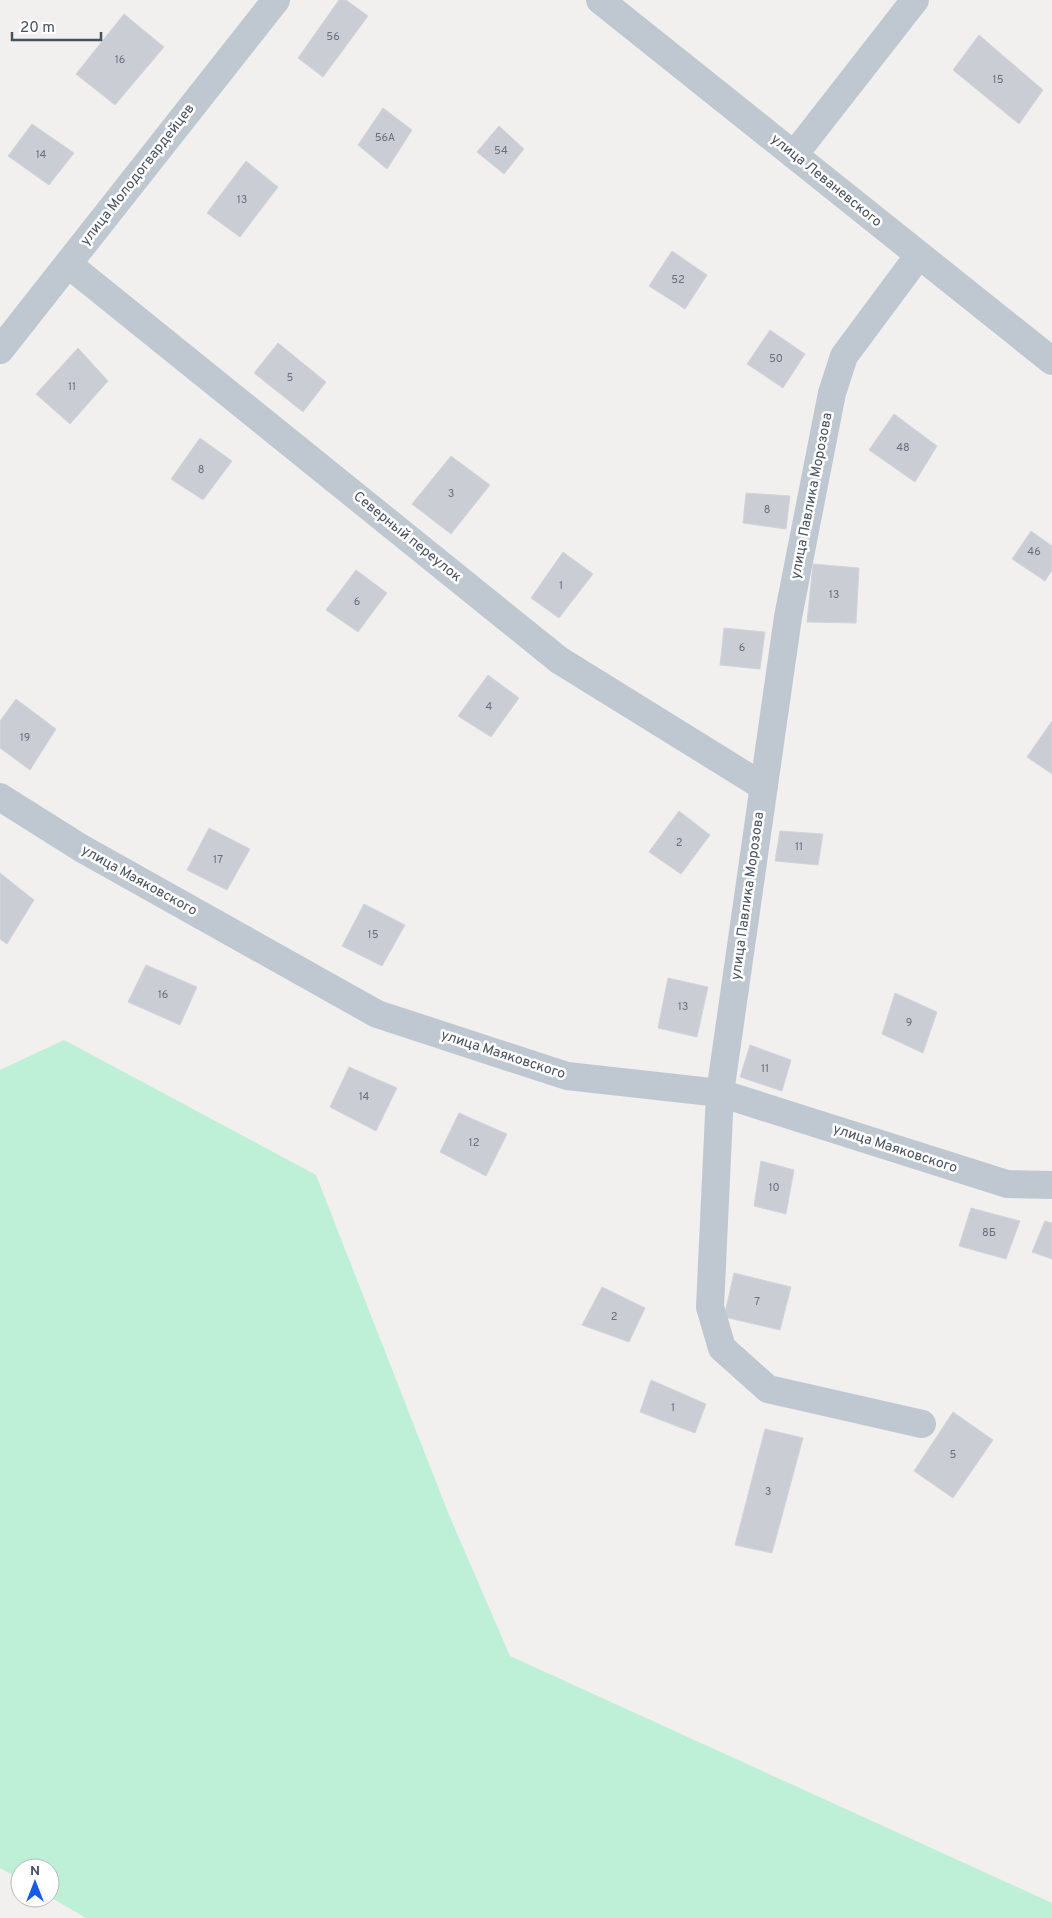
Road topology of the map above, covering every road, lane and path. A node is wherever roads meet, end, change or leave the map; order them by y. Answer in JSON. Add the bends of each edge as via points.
{"nodes":[{"id":1,"x":276,"y":0,"type":"edge"},
{"id":2,"x":600,"y":0,"type":"edge"},
{"id":3,"x":915,"y":0,"type":"edge"},
{"id":4,"x":794,"y":155,"type":"junction"},
{"id":5,"x":919,"y":255,"type":"junction"},
{"id":6,"x":68,"y":264,"type":"junction"},
{"id":7,"x":0,"y":350,"type":"edge"},
{"id":8,"x":1052,"y":361,"type":"edge"},
{"id":9,"x":764,"y":787,"type":"junction"},
{"id":10,"x":0,"y":797,"type":"edge"},
{"id":11,"x":720,"y":1093,"type":"junction"},
{"id":12,"x":1052,"y":1185,"type":"edge"},
{"id":13,"x":922,"y":1424,"type":"dead end"}],
"edges":[{"from":1,"to":6,"type":"street","name":"улица Молодогвардейцев"},
{"from":2,"to":4,"type":"street","name":"улица Леваневского"},
{"from":3,"to":4,"type":"street"},
{"from":4,"to":5,"type":"street","name":"улица Леваневского"},
{"from":5,"to":8,"type":"street","name":"улица Леваневского"},
{"from":5,"to":9,"type":"street","name":"улица Павлика Морозова","via":[[844,356],[832,392],[788,617]]},
{"from":6,"to":7,"type":"street","name":"улица Молодогвардейцев"},
{"from":6,"to":9,"type":"street","name":"Северный переулок","via":[[559,660]]},
{"from":9,"to":11,"type":"street","name":"улица Павлика Морозова"},
{"from":10,"to":11,"type":"street","name":"улица Маяковского","via":[[81,848],[377,1014],[567,1076]]},
{"from":11,"to":12,"type":"street","name":"улица Маяковского","via":[[1007,1184]]},
{"from":11,"to":13,"type":"street","name":"улица Павлика Морозова","via":[[710,1307],[722,1348],[768,1389]]}]}
